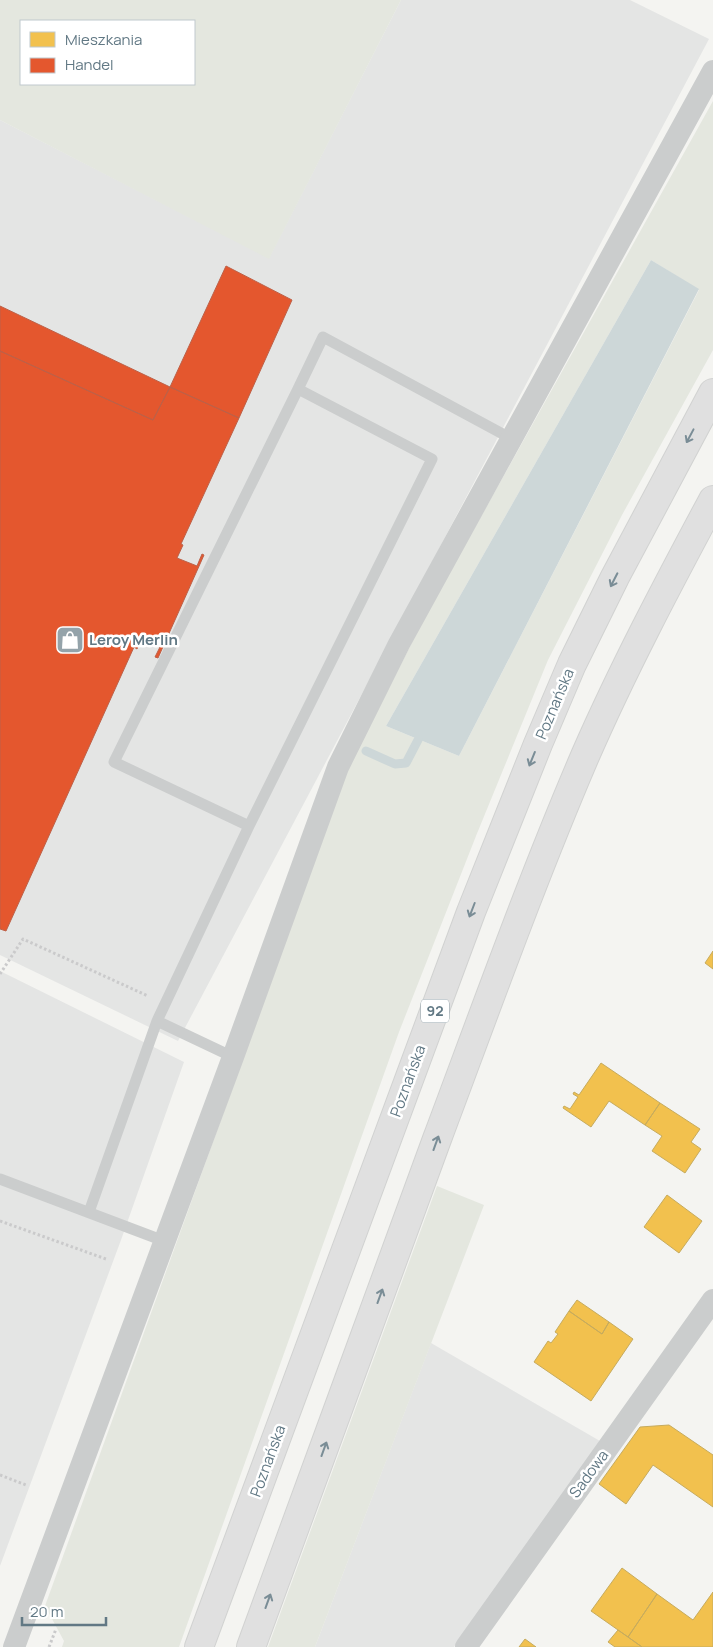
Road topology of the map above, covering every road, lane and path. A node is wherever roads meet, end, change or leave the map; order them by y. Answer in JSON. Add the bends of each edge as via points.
{"nodes":[{"id":1,"x":713,"y":71,"type":"edge"},
{"id":2,"x":298,"y":389,"type":"junction"},
{"id":3,"x":713,"y":393,"type":"edge"},
{"id":4,"x":512,"y":439,"type":"junction"},
{"id":5,"x":713,"y":500,"type":"edge"},
{"id":6,"x":248,"y":826,"type":"junction"},
{"id":7,"x":0,"y":974,"type":"edge"},
{"id":8,"x":165,"y":1004,"type":"junction"},
{"id":9,"x":158,"y":1021,"type":"junction"},
{"id":10,"x":233,"y":1057,"type":"junction"},
{"id":11,"x":0,"y":1179,"type":"edge"},
{"id":12,"x":89,"y":1212,"type":"junction"},
{"id":13,"x":0,"y":1221,"type":"edge"},
{"id":14,"x":164,"y":1241,"type":"junction"},
{"id":15,"x":106,"y":1259,"type":"dead end"},
{"id":16,"x":713,"y":1300,"type":"edge"},
{"id":17,"x":0,"y":1475,"type":"edge"},
{"id":18,"x":26,"y":1485,"type":"dead end"},
{"id":19,"x":56,"y":1629,"type":"dead end"},
{"id":20,"x":14,"y":1647,"type":"edge"},
{"id":21,"x":49,"y":1647,"type":"edge"},
{"id":22,"x":199,"y":1647,"type":"edge"},
{"id":23,"x":251,"y":1647,"type":"edge"},
{"id":24,"x":466,"y":1647,"type":"edge"}],
"edges":[{"from":1,"to":4,"type":"street"},
{"from":2,"to":4,"type":"lane","via":[[323,337]]},
{"from":2,"to":6,"type":"lane","via":[[432,459]]},
{"from":2,"to":6,"type":"lane","via":[[114,762]]},
{"from":3,"to":22,"type":"main road","name":"Poznańska","number":"92","one_way":true,"via":[[615,576],[538,744],[465,930]]},
{"from":4,"to":10,"type":"street","via":[[399,644],[338,767]]},
{"from":23,"to":5,"type":"main road","one_way":true,"via":[[555,827],[640,639]]},
{"from":6,"to":8,"type":"lane"},
{"from":7,"to":8,"type":"path","via":[[23,939]]},
{"from":8,"to":9,"type":"lane"},
{"from":9,"to":10,"type":"lane"},
{"from":9,"to":12,"type":"lane"},
{"from":10,"to":14,"type":"street"},
{"from":11,"to":12,"type":"lane"},
{"from":12,"to":14,"type":"lane"},
{"from":13,"to":15,"type":"path"},
{"from":14,"to":20,"type":"street"},
{"from":16,"to":24,"type":"street","name":"Sadowa"},
{"from":17,"to":18,"type":"path"},
{"from":19,"to":21,"type":"path"}]}
